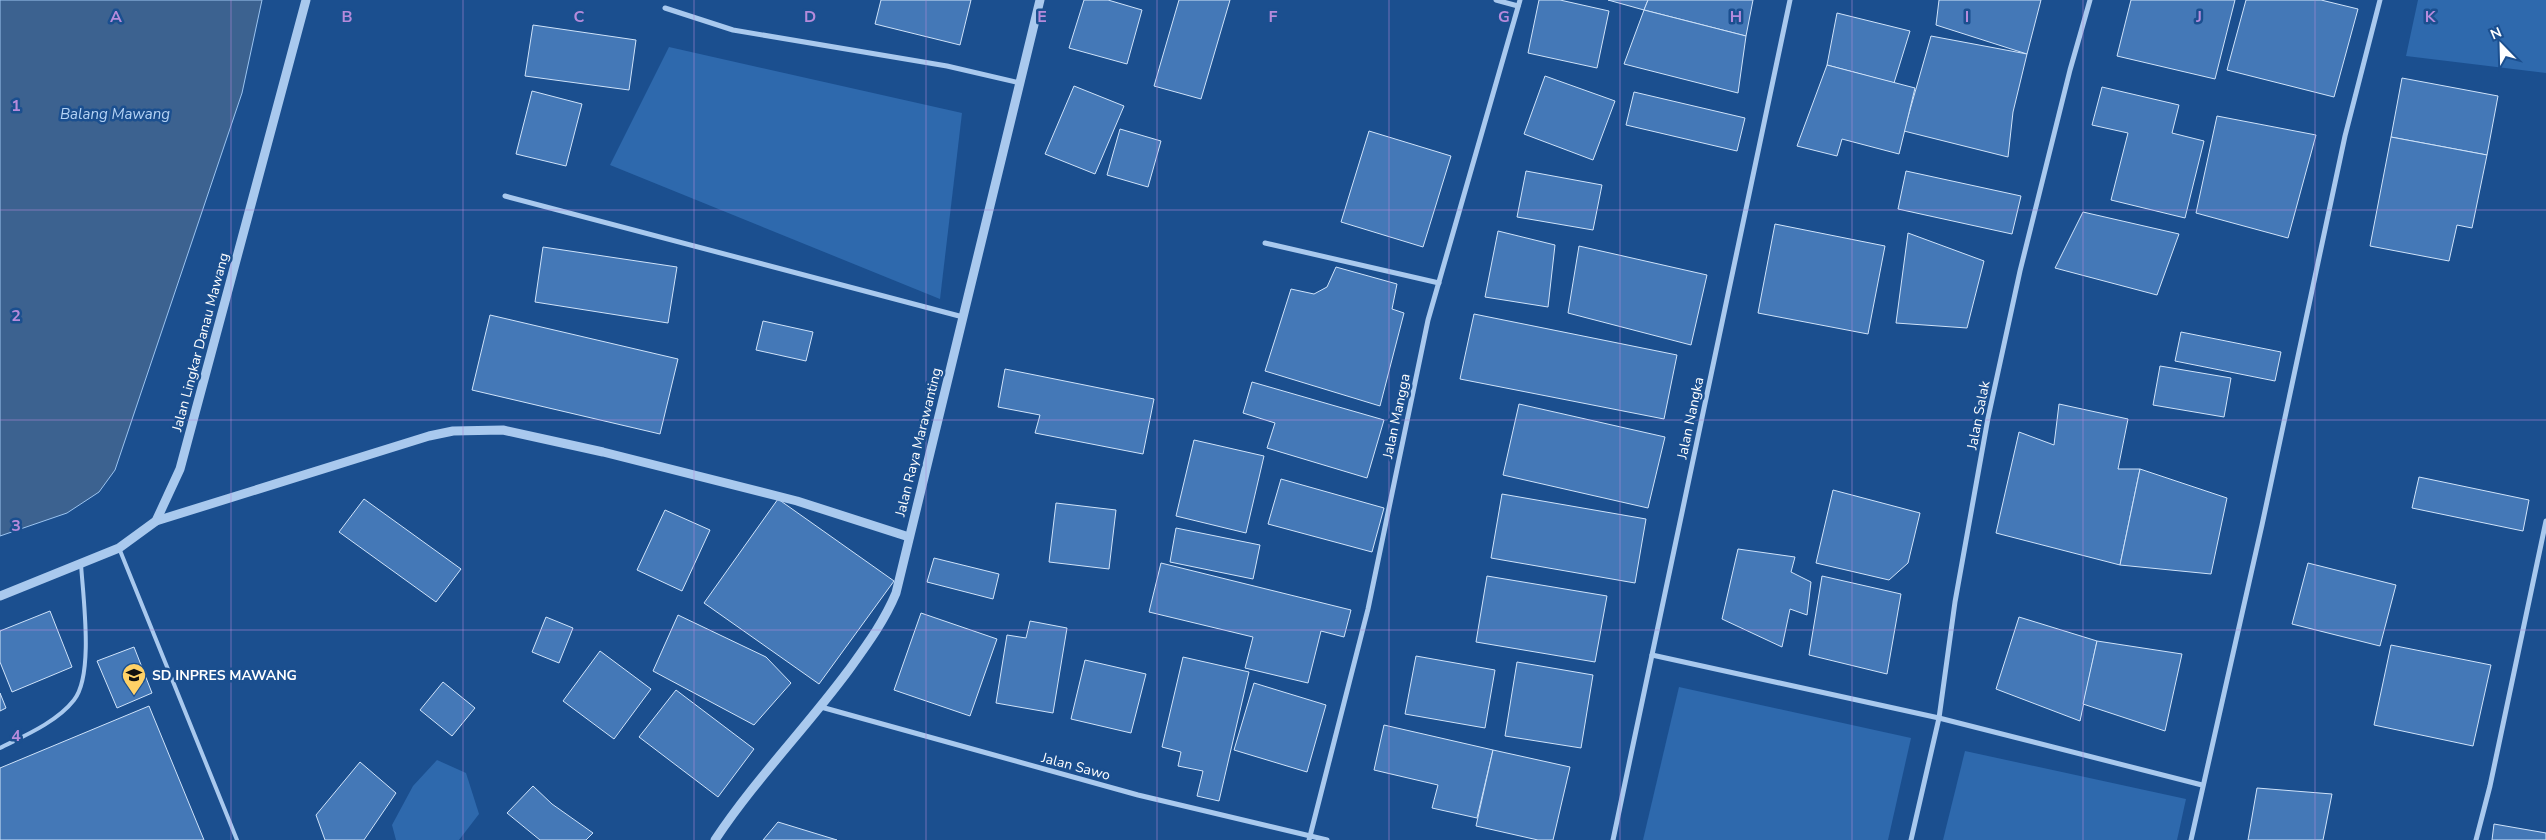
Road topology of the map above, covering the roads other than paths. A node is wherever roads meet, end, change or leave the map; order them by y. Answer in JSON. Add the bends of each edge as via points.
{"nodes":[{"id":1,"x":306,"y":0,"type":"edge"},
{"id":2,"x":1040,"y":0,"type":"edge"},
{"id":3,"x":1496,"y":0,"type":"edge"},
{"id":4,"x":1790,"y":0,"type":"edge"},
{"id":5,"x":2090,"y":0,"type":"edge"},
{"id":6,"x":2380,"y":0,"type":"edge"},
{"id":7,"x":1519,"y":3,"type":"edge"},
{"id":8,"x":666,"y":8,"type":"dead end"},
{"id":9,"x":1020,"y":83,"type":"junction"},
{"id":10,"x":505,"y":196,"type":"dead end"},
{"id":11,"x":1265,"y":243,"type":"dead end"},
{"id":12,"x":1439,"y":283,"type":"junction"},
{"id":13,"x":963,"y":317,"type":"junction"},
{"id":14,"x":156,"y":521,"type":"junction"},
{"id":15,"x":2546,"y":521,"type":"edge"},
{"id":16,"x":909,"y":536,"type":"junction"},
{"id":17,"x":119,"y":548,"type":"junction"},
{"id":18,"x":82,"y":563,"type":"junction"},
{"id":19,"x":0,"y":596,"type":"edge"},
{"id":20,"x":1652,"y":654,"type":"junction"},
{"id":21,"x":821,"y":707,"type":"junction"},
{"id":22,"x":1939,"y":718,"type":"junction"},
{"id":23,"x":0,"y":748,"type":"edge"},
{"id":24,"x":2202,"y":785,"type":"junction"},
{"id":25,"x":1309,"y":838,"type":"edge"},
{"id":26,"x":237,"y":840,"type":"edge"},
{"id":27,"x":715,"y":840,"type":"edge"},
{"id":28,"x":1327,"y":840,"type":"edge"},
{"id":29,"x":1613,"y":840,"type":"edge"},
{"id":30,"x":1911,"y":840,"type":"edge"},
{"id":31,"x":2191,"y":840,"type":"edge"},
{"id":32,"x":2476,"y":840,"type":"edge"}],
"edges":[{"from":1,"to":14,"type":"street","name":"Jalan Lingkar Danau Mawang","via":[[180,469]]},
{"from":2,"to":9,"type":"street","name":"Jalan Raya Marawanting"},
{"from":3,"to":7,"type":"street"},
{"from":4,"to":20,"type":"street","name":"Jalan Nangka"},
{"from":5,"to":22,"type":"street","name":"Jalan Salak","via":[[2020,271],[1988,418],[1955,602]]},
{"from":6,"to":24,"type":"street","via":[[2345,136],[2262,525]]},
{"from":7,"to":12,"type":"street","name":"Jalan Mangga"},
{"from":8,"to":9,"type":"street","via":[[733,30],[947,66]]},
{"from":9,"to":13,"type":"street","name":"Jalan Raya Marawanting"},
{"from":10,"to":13,"type":"street"},
{"from":11,"to":12,"type":"street"},
{"from":12,"to":25,"type":"street","name":"Jalan Mangga","via":[[1426,329],[1368,609]]},
{"from":13,"to":16,"type":"street","name":"Jalan Raya Marawanting"},
{"from":14,"to":16,"type":"street","via":[[429,436],[453,431],[503,430],[797,501]]},
{"from":14,"to":17,"type":"street","name":"Jalan Lingkar Danau Mawang"},
{"from":15,"to":32,"type":"street"},
{"from":16,"to":21,"type":"street","name":"Jalan Raya Marawanting","via":[[888,611],[877,632]]},
{"from":17,"to":18,"type":"street","name":"Jalan Lingkar Danau Mawang"},
{"from":17,"to":26,"type":"lane"},
{"from":18,"to":19,"type":"street","name":"Jalan Lingkar Danau Mawang"},
{"from":18,"to":23,"type":"lane","via":[[86,668],[75,700],[43,726]]},
{"from":20,"to":22,"type":"street"},
{"from":20,"to":29,"type":"street","name":"Jalan Nangka"},
{"from":21,"to":25,"type":"street","name":"Jalan Sawo"},
{"from":21,"to":27,"type":"street","name":"Jalan Raya Marawanting","via":[[730,817]]},
{"from":22,"to":24,"type":"street"},
{"from":22,"to":30,"type":"street","name":"Jalan Salak"},
{"from":24,"to":31,"type":"street"},
{"from":25,"to":28,"type":"street","name":"Jalan Sawo"}]}
